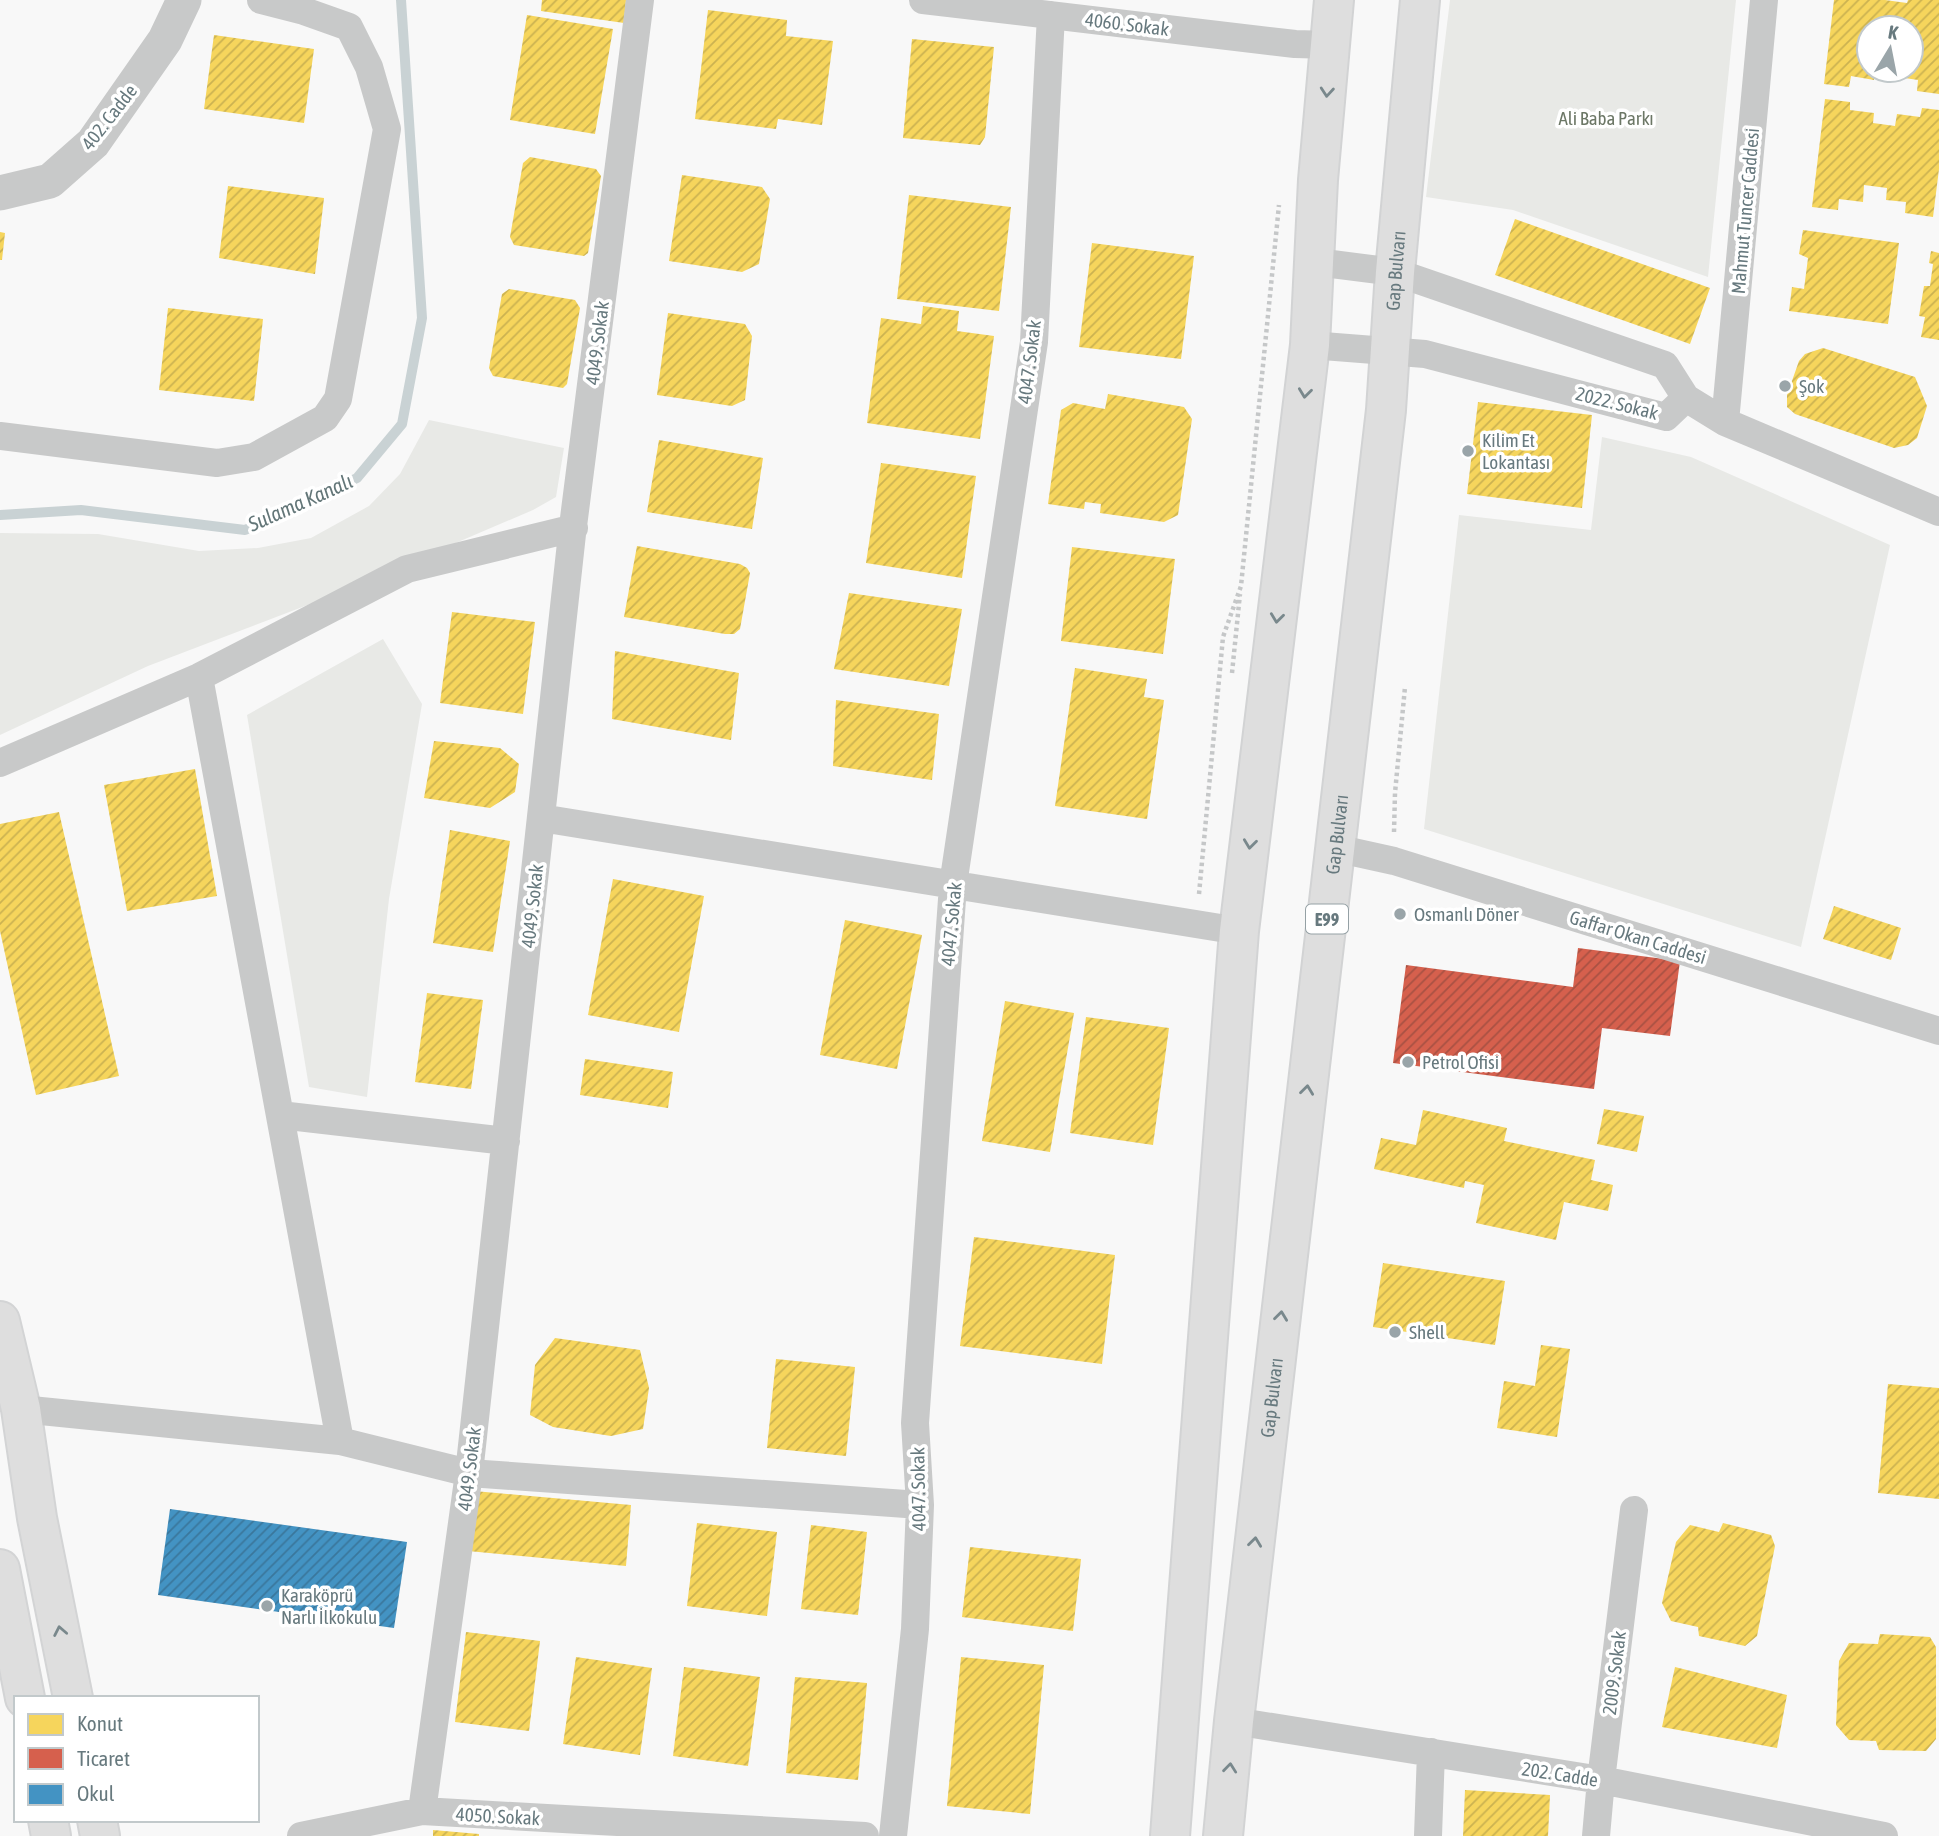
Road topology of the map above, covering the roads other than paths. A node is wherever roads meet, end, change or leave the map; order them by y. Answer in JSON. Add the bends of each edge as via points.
{"nodes":[{"id":1,"x":184,"y":0,"type":"edge"},
{"id":2,"x":261,"y":0,"type":"edge"},
{"id":3,"x":640,"y":0,"type":"edge"},
{"id":4,"x":923,"y":0,"type":"edge"},
{"id":5,"x":1334,"y":0,"type":"edge"},
{"id":6,"x":1420,"y":0,"type":"edge"},
{"id":7,"x":1765,"y":0,"type":"edge"},
{"id":8,"x":1051,"y":15,"type":"junction"},
{"id":9,"x":1331,"y":45,"type":"junction"},
{"id":10,"x":0,"y":192,"type":"edge"},
{"id":11,"x":1316,"y":262,"type":"junction"},
{"id":12,"x":1395,"y":272,"type":"junction"},
{"id":13,"x":1310,"y":345,"type":"junction"},
{"id":14,"x":1389,"y":350,"type":"junction"},
{"id":15,"x":1686,"y":398,"type":"junction"},
{"id":16,"x":1725,"y":422,"type":"junction"},
{"id":17,"x":0,"y":436,"type":"edge"},
{"id":18,"x":1939,"y":512,"type":"edge"},
{"id":19,"x":574,"y":528,"type":"junction"},
{"id":20,"x":198,"y":677,"type":"junction"},
{"id":21,"x":0,"y":763,"type":"edge"},
{"id":22,"x":541,"y":818,"type":"junction"},
{"id":23,"x":1335,"y":848,"type":"junction"},
{"id":24,"x":953,"y":885,"type":"junction"},
{"id":25,"x":1239,"y":931,"type":"junction"},
{"id":26,"x":1939,"y":1031,"type":"edge"},
{"id":27,"x":280,"y":1115,"type":"junction"},
{"id":28,"x":506,"y":1141,"type":"junction"},
{"id":29,"x":0,"y":1321,"type":"edge"},
{"id":30,"x":21,"y":1409,"type":"junction"},
{"id":31,"x":340,"y":1441,"type":"junction"},
{"id":32,"x":469,"y":1473,"type":"junction"},
{"id":33,"x":920,"y":1505,"type":"junction"},
{"id":34,"x":1634,"y":1510,"type":"dead end"},
{"id":35,"x":0,"y":1569,"type":"edge"},
{"id":36,"x":25,"y":1696,"type":"edge"},
{"id":37,"x":73,"y":1696,"type":"edge"},
{"id":38,"x":1234,"y":1721,"type":"junction"},
{"id":39,"x":1431,"y":1752,"type":"junction"},
{"id":40,"x":1601,"y":1780,"type":"junction"},
{"id":41,"x":422,"y":1811,"type":"junction"},
{"id":42,"x":300,"y":1836,"type":"edge"},
{"id":43,"x":865,"y":1836,"type":"edge"},
{"id":44,"x":894,"y":1836,"type":"edge"},
{"id":45,"x":1170,"y":1836,"type":"edge"},
{"id":46,"x":1223,"y":1836,"type":"edge"},
{"id":47,"x":1428,"y":1836,"type":"edge"},
{"id":48,"x":1596,"y":1836,"type":"edge"},
{"id":49,"x":1884,"y":1836,"type":"edge"}],
"edges":[{"from":1,"to":10,"type":"street","name":"402. Cadde","via":[[166,40],[93,143],[50,181]]},
{"from":2,"to":17,"type":"street","via":[[349,27],[369,66],[387,129],[338,399],[325,418],[254,457],[217,463]]},
{"from":3,"to":19,"type":"street","name":"4049. Sokak"},
{"from":4,"to":8,"type":"street","name":"4060. Sokak"},
{"from":5,"to":9,"type":"main road"},
{"from":6,"to":12,"type":"main road","name":"Gap Bulvarı","number":"E99"},
{"from":7,"to":16,"type":"street","name":"Mahmut Tuncer Caddesi"},
{"from":8,"to":9,"type":"street","name":"4060. Sokak"},
{"from":8,"to":24,"type":"street","name":"4047. Sokak","via":[[1034,342]]},
{"from":9,"to":11,"type":"main road","one_way":true,"via":[[1318,180]]},
{"from":11,"to":12,"type":"street"},
{"from":11,"to":13,"type":"main road"},
{"from":12,"to":14,"type":"main road","name":"Gap Bulvarı","number":"E99"},
{"from":12,"to":15,"type":"street","via":[[1665,365]]},
{"from":13,"to":14,"type":"street","name":"2022. Sokak"},
{"from":13,"to":25,"type":"main road","one_way":true},
{"from":14,"to":15,"type":"street","name":"2022. Sokak","via":[[1424,354],[1666,417]]},
{"from":14,"to":23,"type":"main road","name":"Gap Bulvarı","number":"E99"},
{"from":15,"to":16,"type":"street","name":"2022. Sokak"},
{"from":16,"to":18,"type":"street","name":"2022. Sokak"},
{"from":19,"to":20,"type":"street","via":[[407,569]]},
{"from":19,"to":22,"type":"street","name":"4049. Sokak"},
{"from":20,"to":21,"type":"street"},
{"from":20,"to":27,"type":"street"},
{"from":22,"to":24,"type":"street"},
{"from":22,"to":28,"type":"street","name":"4049. Sokak"},
{"from":23,"to":26,"type":"street","name":"Gaffar Okan Caddesi","via":[[1394,861]]},
{"from":38,"to":23,"type":"main road","name":"Gap Bulvarı","number":"E99","one_way":true},
{"from":24,"to":25,"type":"street"},
{"from":24,"to":33,"type":"street","name":"4047. Sokak","via":[[915,1423]]},
{"from":25,"to":45,"type":"main road"},
{"from":27,"to":28,"type":"street"},
{"from":27,"to":31,"type":"street"},
{"from":28,"to":32,"type":"street","name":"4049. Sokak"},
{"from":29,"to":30,"type":"main road"},
{"from":30,"to":31,"type":"street"},
{"from":37,"to":30,"type":"main road","one_way":true,"via":[[37,1518]]},
{"from":31,"to":32,"type":"street"},
{"from":32,"to":33,"type":"street"},
{"from":32,"to":41,"type":"street","name":"4049. Sokak"},
{"from":33,"to":44,"type":"street","name":"4047. Sokak","via":[[915,1629]]},
{"from":34,"to":40,"type":"street","name":"2009. Sokak"},
{"from":35,"to":36,"type":"main road"},
{"from":38,"to":39,"type":"street","name":"202. Cadde"},
{"from":46,"to":38,"type":"main road","name":"Gap Bulvarı","number":"E99","one_way":true},
{"from":39,"to":40,"type":"street","name":"202. Cadde"},
{"from":39,"to":47,"type":"street"},
{"from":40,"to":48,"type":"street","name":"2009. Sokak"},
{"from":40,"to":49,"type":"street","name":"202. Cadde"},
{"from":41,"to":42,"type":"street","name":"4050. Sokak"},
{"from":41,"to":43,"type":"street","name":"4050. Sokak"}]}
